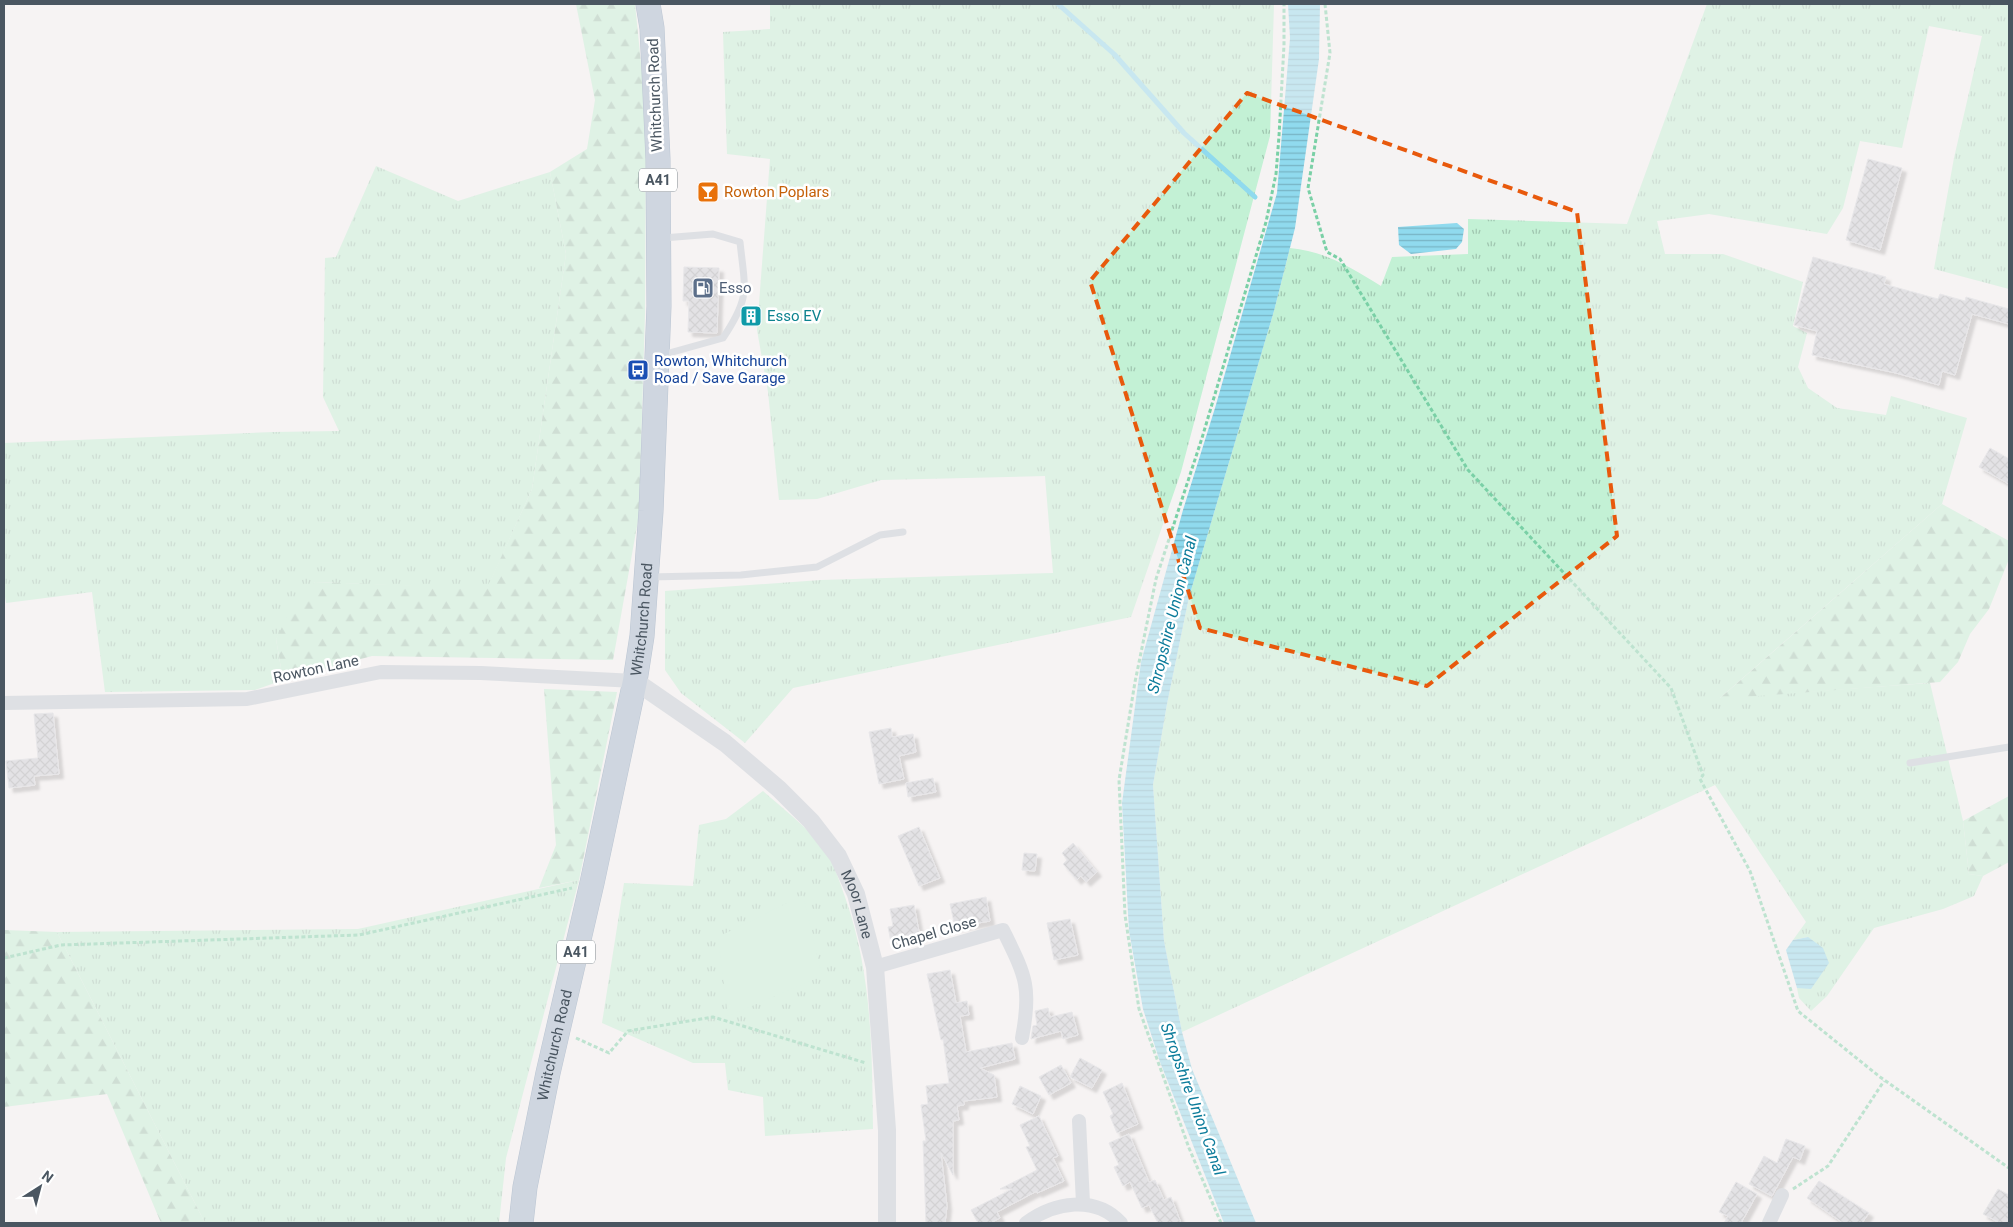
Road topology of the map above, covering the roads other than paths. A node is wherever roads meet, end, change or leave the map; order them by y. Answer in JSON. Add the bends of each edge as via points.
{"nodes":[{"id":1,"x":648,"y":4,"type":"edge"},
{"id":2,"x":658,"y":238,"type":"junction"},
{"id":3,"x":657,"y":356,"type":"junction"},
{"id":4,"x":902,"y":532,"type":"dead end"},
{"id":5,"x":646,"y":577,"type":"junction"},
{"id":6,"x":635,"y":681,"type":"junction"},
{"id":7,"x":4,"y":703,"type":"edge"},
{"id":8,"x":2009,"y":748,"type":"edge"},
{"id":9,"x":1910,"y":763,"type":"dead end"},
{"id":10,"x":875,"y":967,"type":"junction"},
{"id":11,"x":1022,"y":1038,"type":"dead end"},
{"id":12,"x":1079,"y":1121,"type":"dead end"},
{"id":13,"x":1782,"y":1194,"type":"road end"},
{"id":14,"x":1083,"y":1203,"type":"junction"},
{"id":15,"x":521,"y":1223,"type":"edge"},
{"id":16,"x":887,"y":1223,"type":"edge"},
{"id":17,"x":1026,"y":1223,"type":"edge"},
{"id":18,"x":1121,"y":1223,"type":"edge"},
{"id":19,"x":1769,"y":1223,"type":"edge"}],
"edges":[{"from":1,"to":2,"type":"highway","name":"Whitchurch Road","number":"A41","via":[[652,28]]},
{"from":2,"to":3,"type":"highway","name":"Whitchurch Road","number":"A41"},
{"from":2,"to":3,"type":"lane","via":[[713,234],[740,242],[746,294],[740,313],[724,338]]},
{"from":3,"to":5,"type":"highway","name":"Whitchurch Road","number":"A41"},
{"from":4,"to":5,"type":"lane","via":[[880,534],[817,567],[741,575]]},
{"from":5,"to":6,"type":"highway","name":"Whitchurch Road","number":"A41"},
{"from":6,"to":7,"type":"street","name":"Rowton Lane","via":[[480,673],[380,672],[248,699]]},
{"from":6,"to":10,"type":"street","name":"Moor Lane","via":[[725,743],[811,821],[838,856],[856,894]]},
{"from":6,"to":15,"type":"highway","name":"Whitchurch Road","number":"A41","via":[[558,1029],[525,1187]]},
{"from":8,"to":9,"type":"lane"},
{"from":10,"to":11,"type":"street","name":"Chapel Close","via":[[1003,930],[1023,971],[1028,997]]},
{"from":10,"to":16,"type":"street","name":"Moor Lane","via":[[887,1130]]},
{"from":12,"to":14,"type":"street"},
{"from":13,"to":19,"type":"street"},
{"from":14,"to":17,"type":"street","via":[[1048,1210]]},
{"from":14,"to":18,"type":"street","via":[[1110,1214]]}]}
